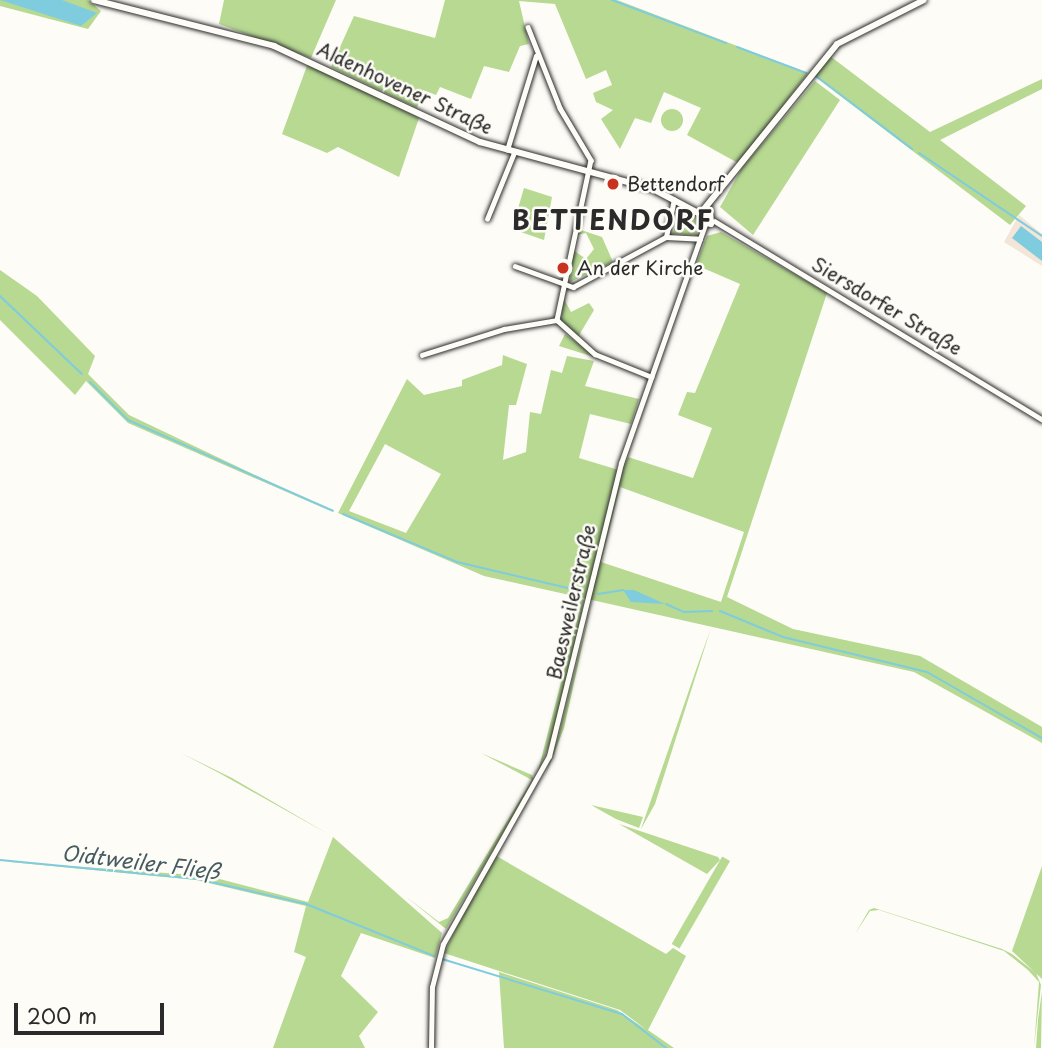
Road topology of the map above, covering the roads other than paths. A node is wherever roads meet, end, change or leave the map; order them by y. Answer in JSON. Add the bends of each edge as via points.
{"nodes":[{"id":1,"x":94,"y":0,"type":"edge"},
{"id":2,"x":924,"y":0,"type":"edge"},
{"id":3,"x":527,"y":27,"type":"dead end"},
{"id":4,"x":536,"y":56,"type":"junction"},
{"id":5,"x":510,"y":152,"type":"junction"},
{"id":6,"x":590,"y":174,"type":"junction"},
{"id":7,"x":674,"y":200,"type":"junction"},
{"id":8,"x":710,"y":210,"type":"junction"},
{"id":9,"x":700,"y":214,"type":"junction"},
{"id":10,"x":487,"y":219,"type":"dead end"},
{"id":11,"x":714,"y":221,"type":"junction"},
{"id":12,"x":705,"y":225,"type":"junction"},
{"id":13,"x":666,"y":237,"type":"junction"},
{"id":14,"x":700,"y":239,"type":"junction"},
{"id":15,"x":515,"y":266,"type":"dead end"},
{"id":16,"x":562,"y":285,"type":"junction"},
{"id":17,"x":557,"y":320,"type":"junction"},
{"id":18,"x":422,"y":355,"type":"dead end"},
{"id":19,"x":653,"y":377,"type":"junction"},
{"id":20,"x":1042,"y":420,"type":"edge"},
{"id":21,"x":431,"y":1048,"type":"edge"}],
"edges":[{"from":1,"to":5,"type":"main road","name":"Aldenhovener Straße","via":[[274,46]]},
{"from":2,"to":8,"type":"main road","via":[[837,44]]},
{"from":3,"to":4,"type":"street"},
{"from":4,"to":5,"type":"street"},
{"from":4,"to":6,"type":"street","via":[[590,160]]},
{"from":5,"to":6,"type":"main road","name":"Aldenhovener Straße"},
{"from":5,"to":10,"type":"street"},
{"from":6,"to":7,"type":"main road","name":"Aldenhovener Straße"},
{"from":6,"to":16,"type":"street"},
{"from":7,"to":9,"type":"main road","name":"Aldenhovener Straße"},
{"from":7,"to":13,"type":"street"},
{"from":8,"to":9,"type":"main road"},
{"from":8,"to":11,"type":"main road"},
{"from":9,"to":12,"type":"main road"},
{"from":11,"to":12,"type":"main road"},
{"from":11,"to":20,"type":"street","name":"Siersdorfer Straße"},
{"from":12,"to":14,"type":"street","name":"Baesweilerstraße"},
{"from":13,"to":14,"type":"street"},
{"from":13,"to":16,"type":"street","via":[[573,287]]},
{"from":14,"to":19,"type":"street","name":"Baesweilerstraße"},
{"from":15,"to":16,"type":"street"},
{"from":16,"to":17,"type":"street"},
{"from":17,"to":18,"type":"street","via":[[504,329]]},
{"from":17,"to":19,"type":"street","via":[[596,354]]},
{"from":19,"to":21,"type":"street","name":"Baesweilerstraße","via":[[611,497],[549,756],[461,904],[440,955]]}]}
